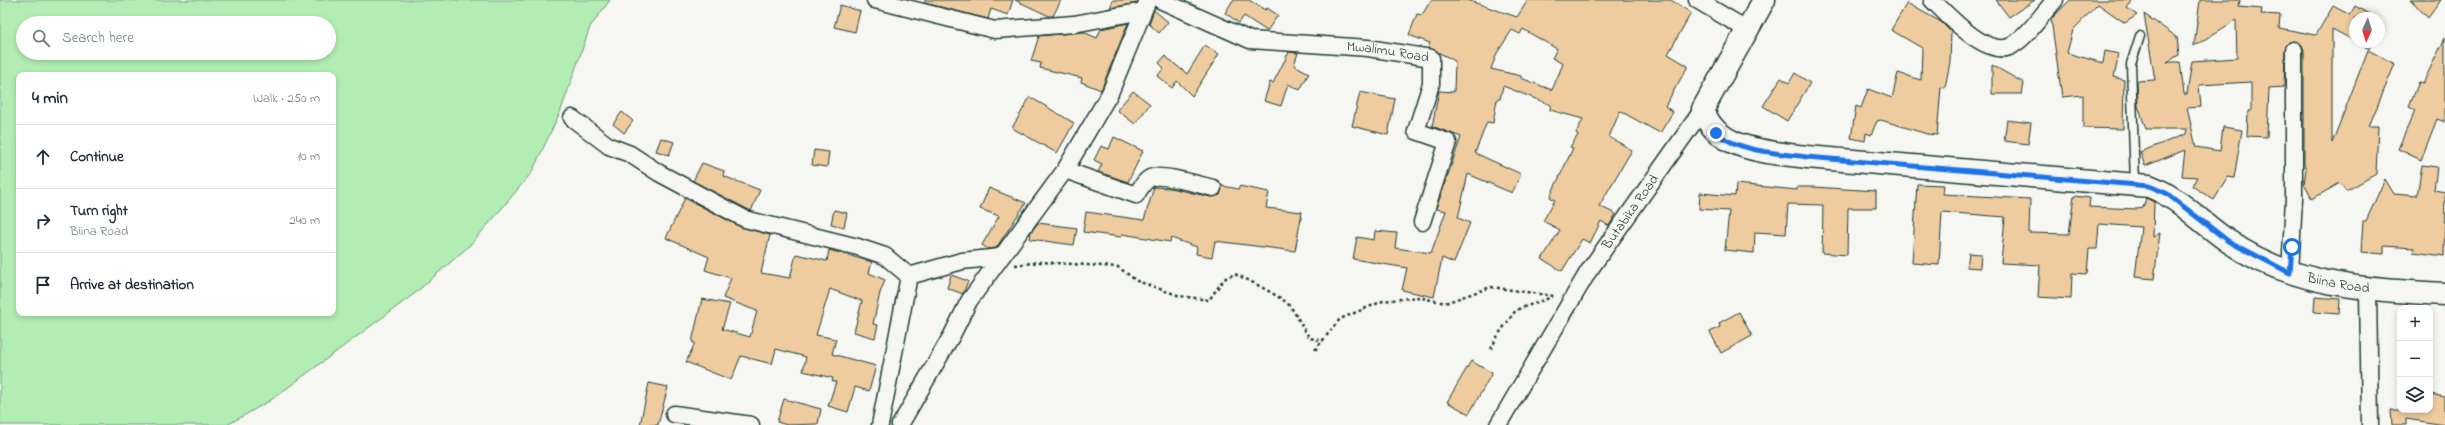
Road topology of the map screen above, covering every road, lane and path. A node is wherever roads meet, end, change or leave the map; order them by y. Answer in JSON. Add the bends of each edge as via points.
{"nodes":[{"id":1,"x":875,"y":0,"type":"edge"},
{"id":2,"x":1160,"y":0,"type":"edge"},
{"id":3,"x":1697,"y":0,"type":"edge"},
{"id":4,"x":1764,"y":0,"type":"edge"},
{"id":5,"x":1932,"y":0,"type":"edge"},
{"id":6,"x":2055,"y":0,"type":"edge"},
{"id":7,"x":1145,"y":5,"type":"edge"},
{"id":8,"x":1746,"y":29,"type":"junction"},
{"id":9,"x":2140,"y":36,"type":"dead end"},
{"id":10,"x":2294,"y":50,"type":"dead end"},
{"id":11,"x":1702,"y":109,"type":"junction"},
{"id":12,"x":572,"y":118,"type":"dead end"},
{"id":13,"x":1065,"y":170,"type":"junction"},
{"id":14,"x":2135,"y":184,"type":"junction"},
{"id":15,"x":1213,"y":188,"type":"dead end"},
{"id":16,"x":1422,"y":222,"type":"dead end"},
{"id":17,"x":995,"y":262,"type":"junction"},
{"id":18,"x":2290,"y":273,"type":"junction"},
{"id":19,"x":909,"y":276,"type":"junction"},
{"id":20,"x":2368,"y":290,"type":"junction"},
{"id":21,"x":1559,"y":292,"type":"dead end"},
{"id":22,"x":2445,"y":294,"type":"edge"},
{"id":23,"x":1554,"y":296,"type":"junction"},
{"id":24,"x":1323,"y":341,"type":"junction"},
{"id":25,"x":1491,"y":348,"type":"dead end"},
{"id":26,"x":1315,"y":350,"type":"dead end"},
{"id":27,"x":674,"y":414,"type":"dead end"},
{"id":28,"x":751,"y":425,"type":"edge"},
{"id":29,"x":880,"y":425,"type":"edge"},
{"id":30,"x":900,"y":425,"type":"edge"},
{"id":31,"x":1498,"y":425,"type":"edge"},
{"id":32,"x":2370,"y":425,"type":"edge"}],
"edges":[{"from":1,"to":7,"type":"street","via":[[995,30],[1074,24]]},
{"from":2,"to":16,"type":"street","name":"Mwalimu Road","via":[[1250,40],[1368,48],[1431,58],[1431,84],[1416,131],[1448,142]]},
{"from":3,"to":8,"type":"street"},
{"from":4,"to":8,"type":"main road","name":"Butabika Road"},
{"from":5,"to":6,"type":"street","via":[[1974,39],[2001,48],[2012,46],[2020,40]]},
{"from":7,"to":13,"type":"street","via":[[1110,93]]},
{"from":8,"to":11,"type":"main road","name":"Butabika Road"},
{"from":9,"to":14,"type":"lane","via":[[2131,64]]},
{"from":10,"to":18,"type":"street","via":[[2294,198]]},
{"from":11,"to":14,"type":"main road","name":"Biina Road","via":[[1705,118],[1720,136],[1729,141],[1770,152]]},
{"from":11,"to":31,"type":"street","name":"Butabika Road","via":[[1588,272]]},
{"from":12,"to":19,"type":"street","via":[[609,146],[630,154],[659,173],[745,219],[885,256]]},
{"from":13,"to":15,"type":"street","via":[[1136,195],[1152,177]]},
{"from":13,"to":17,"type":"street"},
{"from":14,"to":18,"type":"main road","name":"Biina Road","via":[[2166,193],[2228,241]]},
{"from":17,"to":19,"type":"street","via":[[962,261]]},
{"from":17,"to":24,"type":"path","via":[[1118,267],[1137,281],[1180,296],[1209,300],[1224,279],[1234,274],[1245,277],[1288,304],[1310,338]]},
{"from":17,"to":30,"type":"street","via":[[968,301],[952,335]]},
{"from":18,"to":20,"type":"main road","name":"Biina Road"},
{"from":19,"to":29,"type":"street"},
{"from":20,"to":22,"type":"main road","name":"Biina Road"},
{"from":20,"to":32,"type":"street"},
{"from":21,"to":23,"type":"path"},
{"from":23,"to":24,"type":"path","via":[[1491,287],[1445,304],[1418,297],[1383,301],[1340,319]]},
{"from":23,"to":25,"type":"path","via":[[1516,310]]},
{"from":24,"to":26,"type":"path"},
{"from":27,"to":28,"type":"street"}]}
